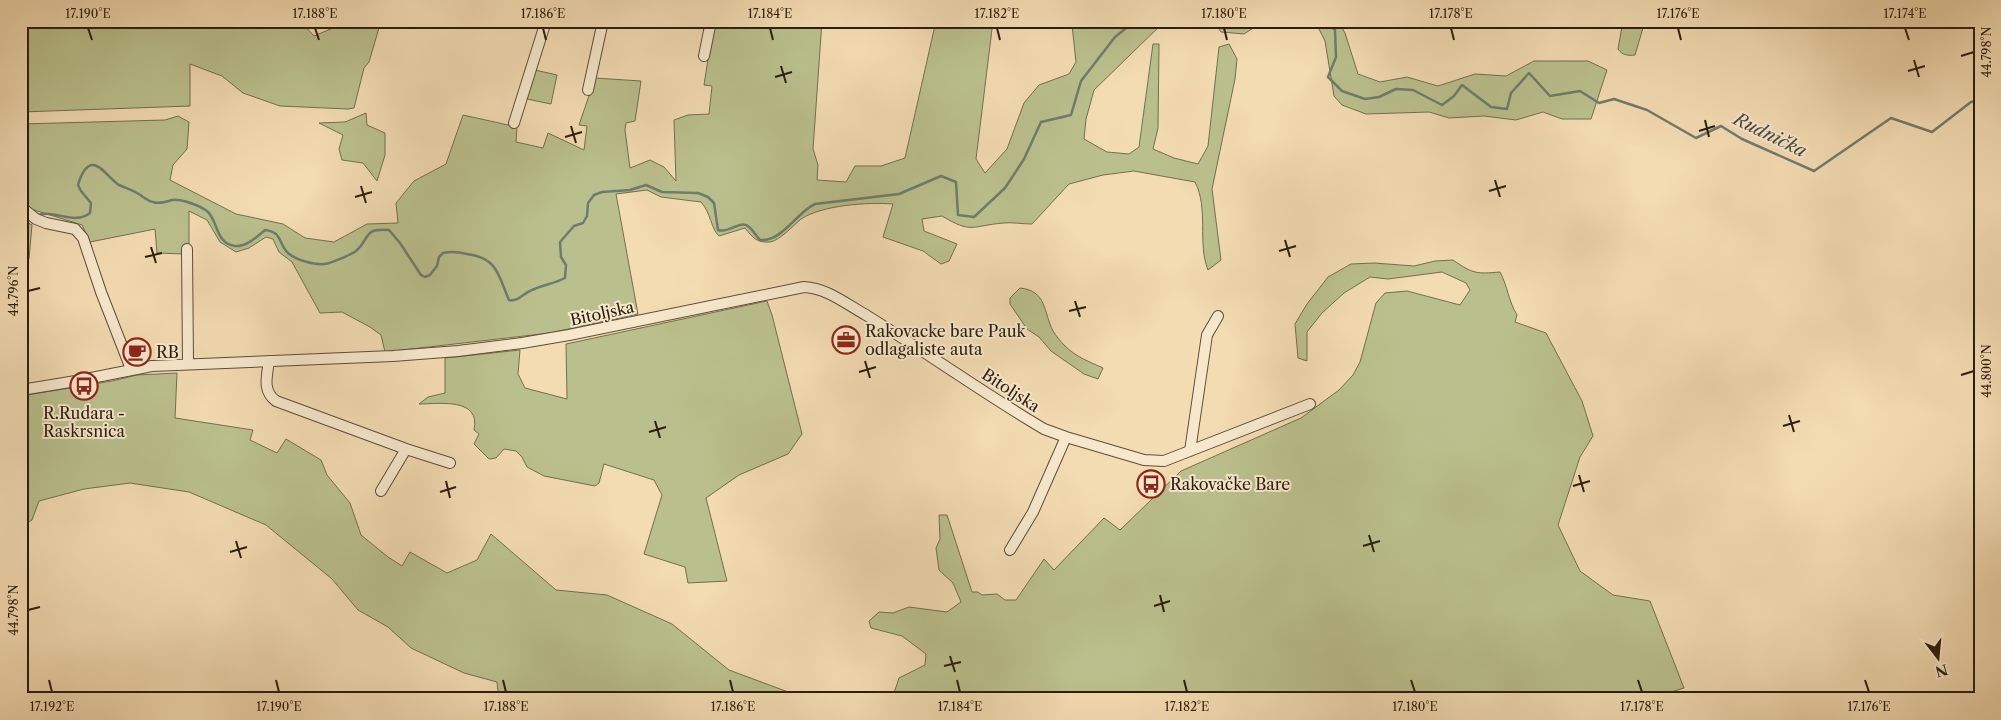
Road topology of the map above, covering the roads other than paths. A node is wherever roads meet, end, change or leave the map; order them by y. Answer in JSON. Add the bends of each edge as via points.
{"nodes":[{"id":1,"x":546,"y":21,"type":"edge"},
{"id":2,"x":603,"y":21,"type":"edge"},
{"id":3,"x":710,"y":21,"type":"edge"},
{"id":4,"x":704,"y":56,"type":"dead end"},
{"id":5,"x":588,"y":90,"type":"dead end"},
{"id":6,"x":514,"y":123,"type":"dead end"},
{"id":7,"x":24,"y":209,"type":"edge"},
{"id":8,"x":187,"y":249,"type":"dead end"},
{"id":9,"x":1218,"y":316,"type":"dead end"},
{"id":10,"x":269,"y":361,"type":"junction"},
{"id":11,"x":188,"y":363,"type":"junction"},
{"id":12,"x":131,"y":369,"type":"junction"},
{"id":13,"x":21,"y":390,"type":"edge"},
{"id":14,"x":1310,"y":404,"type":"dead end"},
{"id":15,"x":1066,"y":437,"type":"junction"},
{"id":16,"x":406,"y":449,"type":"junction"},
{"id":17,"x":1190,"y":451,"type":"junction"},
{"id":18,"x":450,"y":463,"type":"dead end"},
{"id":19,"x":380,"y":491,"type":"dead end"},
{"id":20,"x":1010,"y":550,"type":"dead end"}],
"edges":[{"from":1,"to":6,"type":"street"},
{"from":2,"to":5,"type":"street"},
{"from":3,"to":4,"type":"street"},
{"from":7,"to":12,"type":"street","via":[[36,219],[74,229],[83,238]]},
{"from":8,"to":11,"type":"street"},
{"from":9,"to":17,"type":"street","via":[[1206,335]]},
{"from":10,"to":11,"type":"street","name":"Bitoljska"},
{"from":10,"to":15,"type":"street","name":"Bitoljska","via":[[393,356],[530,342],[795,287],[812,287],[825,291],[903,337],[1044,429]]},
{"from":10,"to":16,"type":"street","via":[[266,390],[276,401]]},
{"from":11,"to":12,"type":"street","name":"Bitoljska"},
{"from":12,"to":13,"type":"street","name":"Bitoljska"},
{"from":14,"to":17,"type":"street","name":"Bitoljska"},
{"from":15,"to":17,"type":"street","name":"Bitoljska","via":[[1144,460],[1164,461]]},
{"from":15,"to":20,"type":"street","via":[[1034,512]]},
{"from":16,"to":18,"type":"street"},
{"from":16,"to":19,"type":"street"}]}
